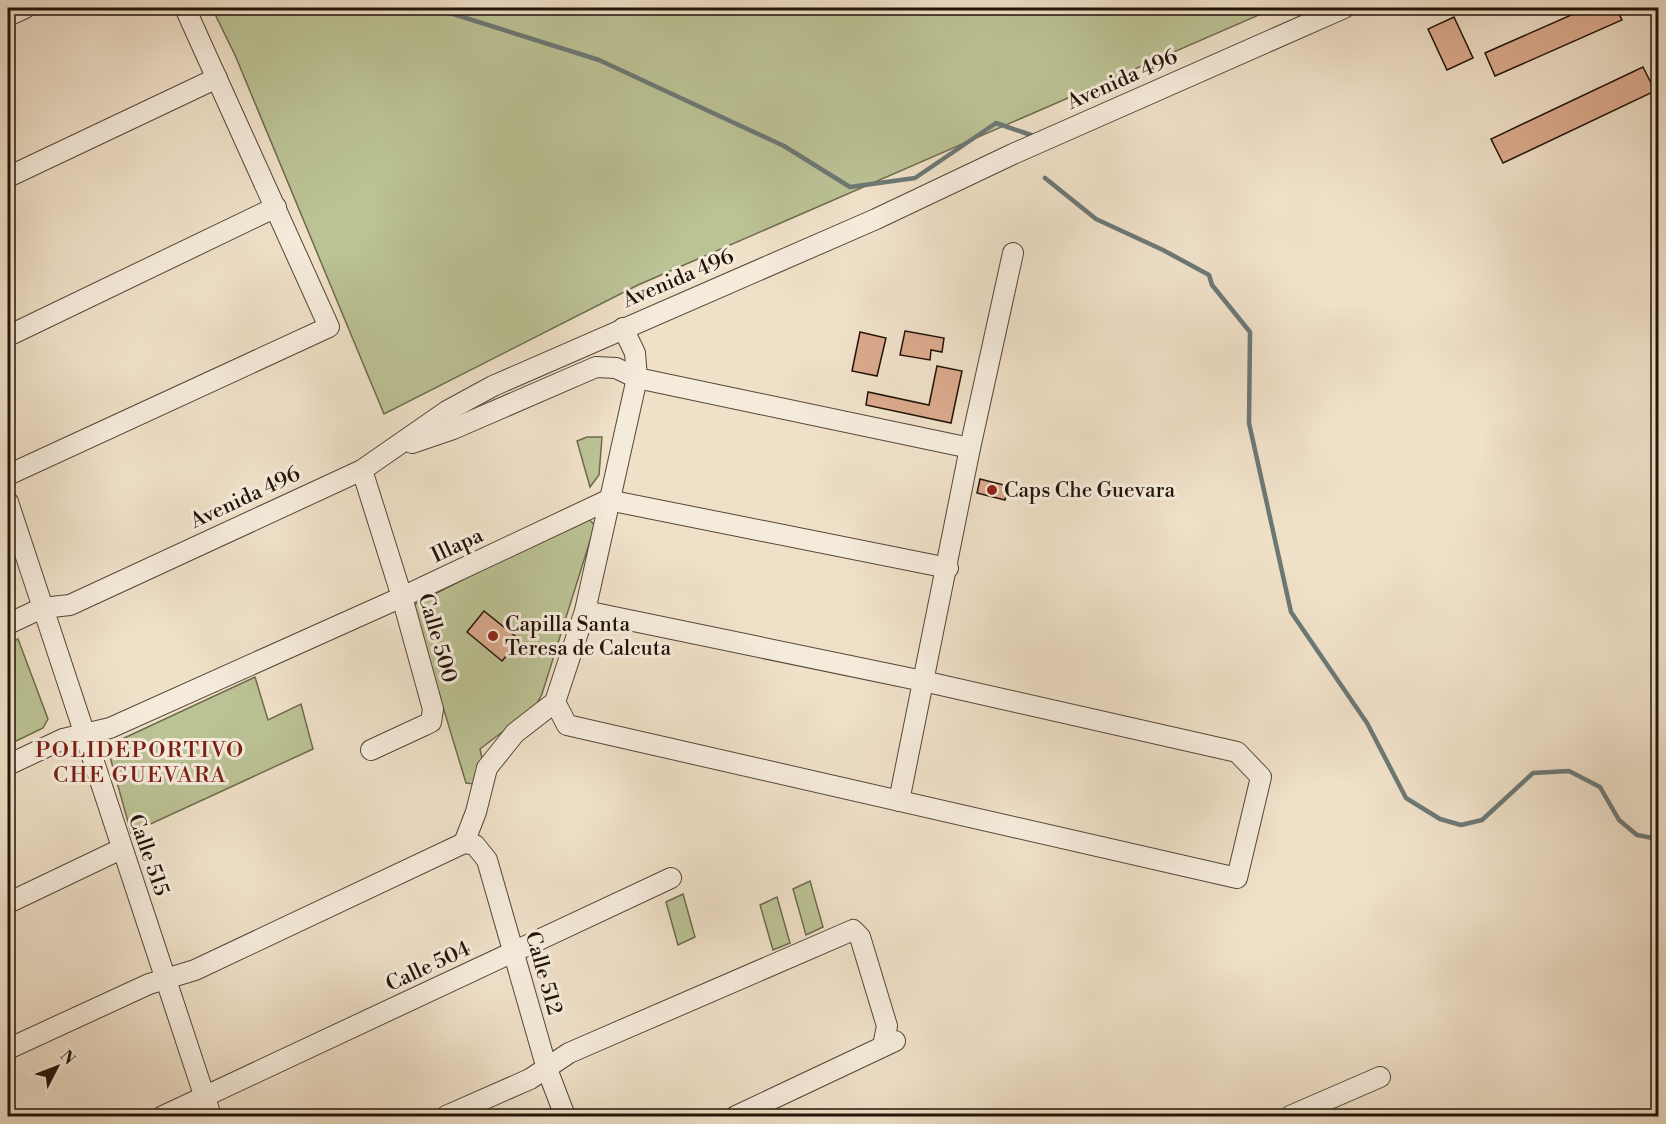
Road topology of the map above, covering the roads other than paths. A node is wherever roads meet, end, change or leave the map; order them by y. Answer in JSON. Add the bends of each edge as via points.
{"nodes":[{"id":1,"x":25,"y":8,"type":"edge"},
{"id":2,"x":185,"y":8,"type":"edge"},
{"id":3,"x":1344,"y":8,"type":"edge"},
{"id":4,"x":8,"y":16,"type":"edge"},
{"id":5,"x":217,"y":78,"type":"junction"},
{"id":6,"x":8,"y":177,"type":"edge"},
{"id":7,"x":276,"y":207,"type":"junction"},
{"id":8,"x":1013,"y":253,"type":"dead end"},
{"id":9,"x":623,"y":328,"type":"junction"},
{"id":10,"x":8,"y":336,"type":"edge"},
{"id":11,"x":637,"y":378,"type":"junction"},
{"id":12,"x":970,"y":448,"type":"junction"},
{"id":13,"x":391,"y":450,"type":"junction"},
{"id":14,"x":362,"y":470,"type":"junction"},
{"id":15,"x":8,"y":476,"type":"edge"},
{"id":16,"x":608,"y":500,"type":"junction"},
{"id":17,"x":8,"y":502,"type":"edge"},
{"id":18,"x":948,"y":568,"type":"junction"},
{"id":19,"x":402,"y":597,"type":"junction"},
{"id":20,"x":42,"y":608,"type":"junction"},
{"id":21,"x":585,"y":611,"type":"junction"},
{"id":22,"x":8,"y":624,"type":"edge"},
{"id":23,"x":923,"y":681,"type":"junction"},
{"id":24,"x":555,"y":702,"type":"junction"},
{"id":25,"x":85,"y":733,"type":"junction"},
{"id":26,"x":371,"y":750,"type":"dead end"},
{"id":27,"x":8,"y":765,"type":"edge"},
{"id":28,"x":899,"y":801,"type":"junction"},
{"id":29,"x":470,"y":844,"type":"junction"},
{"id":30,"x":122,"y":849,"type":"junction"},
{"id":31,"x":671,"y":878,"type":"dead end"},
{"id":32,"x":8,"y":903,"type":"edge"},
{"id":33,"x":513,"y":952,"type":"junction"},
{"id":34,"x":166,"y":979,"type":"junction"},
{"id":35,"x":8,"y":1049,"type":"edge"},
{"id":36,"x":547,"y":1069,"type":"junction"},
{"id":37,"x":1380,"y":1077,"type":"dead end"},
{"id":38,"x":208,"y":1107,"type":"edge"},
{"id":39,"x":1312,"y":1112,"type":"edge"},
{"id":40,"x":163,"y":1116,"type":"edge"},
{"id":41,"x":446,"y":1116,"type":"edge"},
{"id":42,"x":565,"y":1116,"type":"edge"},
{"id":43,"x":736,"y":1116,"type":"edge"},
{"id":44,"x":1290,"y":1116,"type":"edge"}],
"edges":[{"from":1,"to":4,"type":"street"},
{"from":2,"to":5,"type":"street"},
{"from":3,"to":9,"type":"street","name":"Avenida 496","via":[[876,219]]},
{"from":5,"to":6,"type":"street"},
{"from":5,"to":7,"type":"street"},
{"from":7,"to":10,"type":"street"},
{"from":7,"to":15,"type":"street","via":[[329,327]]},
{"from":8,"to":12,"type":"street"},
{"from":9,"to":11,"type":"street","via":[[635,353]]},
{"from":9,"to":13,"type":"street","name":"Avenida 496","via":[[475,396]]},
{"from":11,"to":12,"type":"street"},
{"from":11,"to":13,"type":"street","via":[[616,368],[596,367],[453,429]]},
{"from":11,"to":16,"type":"street"},
{"from":12,"to":18,"type":"street"},
{"from":13,"to":14,"type":"street","name":"Avenida 496"},
{"from":14,"to":19,"type":"street","name":"Calle 500"},
{"from":14,"to":20,"type":"street","name":"Avenida 496","via":[[70,605]]},
{"from":16,"to":18,"type":"street"},
{"from":16,"to":19,"type":"street","name":"Illapa"},
{"from":16,"to":21,"type":"street"},
{"from":17,"to":20,"type":"street","name":"Calle 515"},
{"from":18,"to":23,"type":"street"},
{"from":19,"to":25,"type":"street","name":"Illapa","via":[[110,728]]},
{"from":19,"to":26,"type":"street","name":"Calle 500","via":[[433,710],[430,722]]},
{"from":20,"to":22,"type":"street","name":"Avenida 496"},
{"from":20,"to":25,"type":"street","name":"Calle 515"},
{"from":21,"to":23,"type":"street"},
{"from":21,"to":24,"type":"street"},
{"from":23,"to":28,"type":"street"},
{"from":23,"to":28,"type":"street","via":[[1238,752],[1261,777],[1237,878]]},
{"from":24,"to":28,"type":"street","via":[[567,725]]},
{"from":24,"to":29,"type":"street","via":[[515,733],[487,768]]},
{"from":25,"to":27,"type":"street","name":"Illapa"},
{"from":25,"to":30,"type":"street","name":"Calle 515"},
{"from":29,"to":33,"type":"street","name":"Calle 512","via":[[487,860]]},
{"from":29,"to":34,"type":"street","via":[[195,970]]},
{"from":30,"to":32,"type":"street"},
{"from":30,"to":34,"type":"street","name":"Calle 515"},
{"from":31,"to":33,"type":"street","name":"Calle 504"},
{"from":33,"to":36,"type":"street","name":"Calle 512"},
{"from":33,"to":38,"type":"street","name":"Calle 504"},
{"from":34,"to":35,"type":"street"},
{"from":34,"to":38,"type":"street","name":"Calle 515"},
{"from":36,"to":41,"type":"street"},
{"from":36,"to":42,"type":"street","name":"Calle 512"},
{"from":36,"to":43,"type":"street","via":[[569,1053],[853,930],[860,937],[889,1044]]},
{"from":37,"to":39,"type":"street"},
{"from":38,"to":40,"type":"street","name":"Calle 504"},
{"from":39,"to":44,"type":"street"}]}
